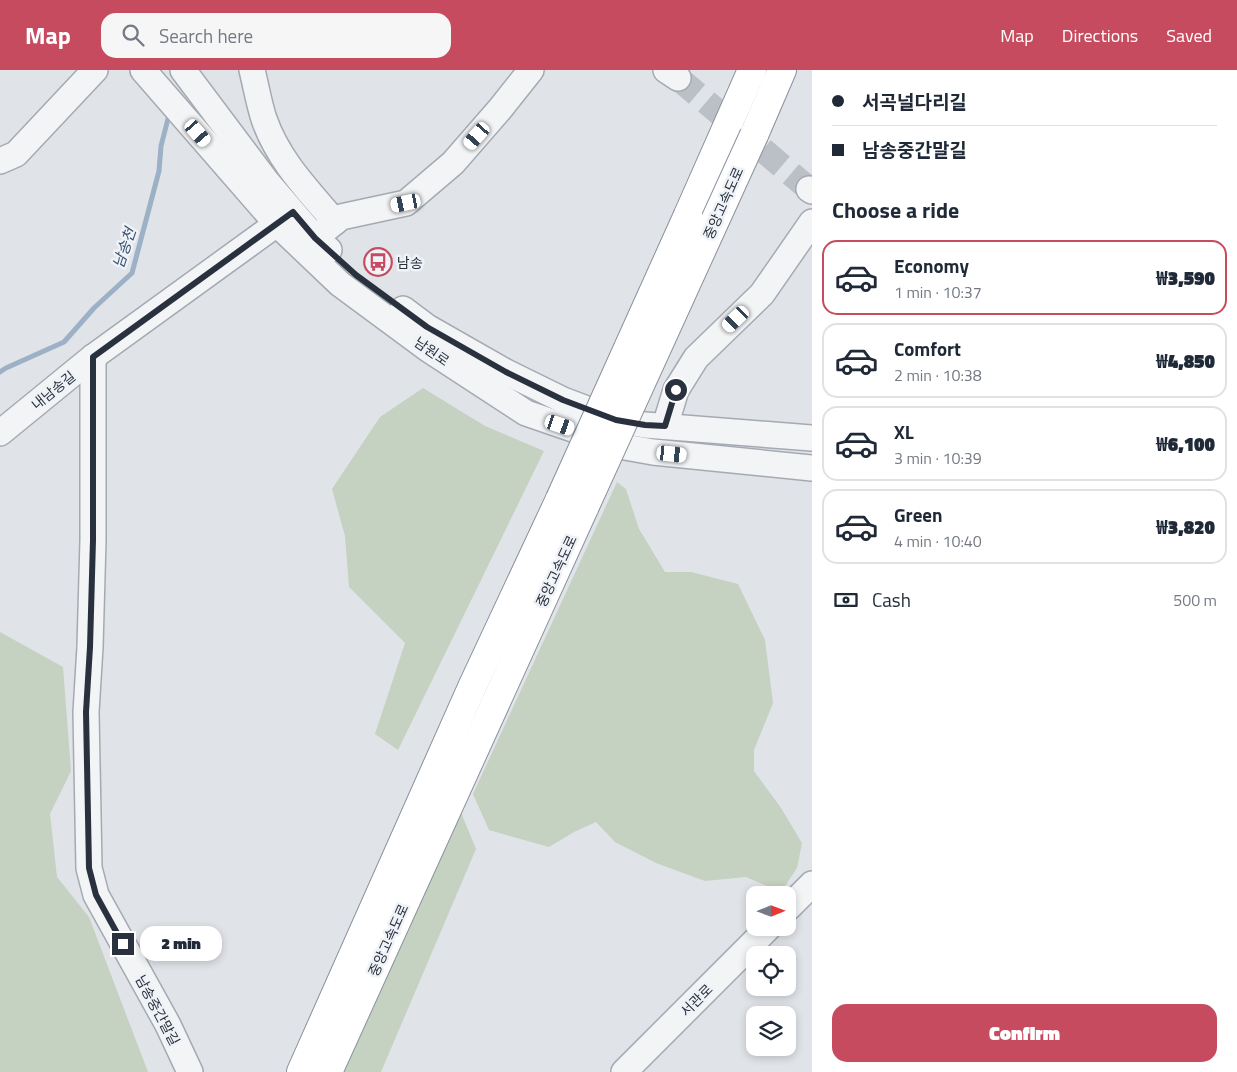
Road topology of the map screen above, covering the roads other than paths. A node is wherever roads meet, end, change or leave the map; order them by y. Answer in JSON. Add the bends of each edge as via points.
{"nodes":[{"id":1,"x":95,"y":70,"type":"edge"},
{"id":2,"x":143,"y":70,"type":"edge"},
{"id":3,"x":243,"y":70,"type":"edge"},
{"id":4,"x":252,"y":70,"type":"edge"},
{"id":5,"x":531,"y":70,"type":"edge"},
{"id":6,"x":752,"y":70,"type":"edge"},
{"id":7,"x":782,"y":70,"type":"edge"},
{"id":8,"x":189,"y":71,"type":"edge"},
{"id":9,"x":0,"y":161,"type":"edge"},
{"id":10,"x":267,"y":182,"type":"junction"},
{"id":11,"x":285,"y":218,"type":"junction"},
{"id":12,"x":335,"y":222,"type":"junction"},
{"id":13,"x":812,"y":222,"type":"edge"},
{"id":14,"x":315,"y":238,"type":"junction"},
{"id":15,"x":93,"y":357,"type":"junction"},
{"id":16,"x":665,"y":426,"type":"junction"},
{"id":17,"x":0,"y":433,"type":"edge"},
{"id":18,"x":812,"y":438,"type":"edge"},
{"id":19,"x":812,"y":468,"type":"edge"},
{"id":20,"x":573,"y":502,"type":"junction"},
{"id":21,"x":812,"y":884,"type":"edge"},
{"id":22,"x":796,"y":900,"type":"edge"},
{"id":23,"x":760,"y":936,"type":"edge"},
{"id":24,"x":190,"y":1072,"type":"edge"},
{"id":25,"x":301,"y":1072,"type":"edge"},
{"id":26,"x":328,"y":1072,"type":"edge"},
{"id":27,"x":624,"y":1072,"type":"edge"}],
"edges":[{"from":1,"to":9,"type":"street","via":[[16,154]]},
{"from":2,"to":11,"type":"street","name":"남원로","via":[[198,133]]},
{"from":3,"to":10,"type":"street"},
{"from":4,"to":12,"type":"street","via":[[264,119],[275,144],[288,167]]},
{"from":5,"to":12,"type":"street","via":[[453,164],[406,203],[341,217]]},
{"from":6,"to":20,"type":"highway","name":"중앙고속도로","bridge":true,"via":[[688,215]]},
{"from":7,"to":20,"type":"highway","name":"중앙고속도로","bridge":true,"via":[[754,135]]},
{"from":8,"to":10,"type":"street","name":"남원로"},
{"from":10,"to":11,"type":"street","name":"남원로"},
{"from":11,"to":14,"type":"street","name":"남원로"},
{"from":11,"to":15,"type":"street","name":"내남송길"},
{"from":11,"to":19,"type":"street","name":"남원로","via":[[348,290],[526,413],[625,447]]},
{"from":12,"to":14,"type":"street"},
{"from":13,"to":16,"type":"street","via":[[762,294],[696,358],[676,390]]},
{"from":14,"to":16,"type":"street","name":"남원로","via":[[356,275],[427,327],[506,372],[563,400],[616,420]]},
{"from":15,"to":17,"type":"street","name":"내남송길"},
{"from":15,"to":24,"type":"street","name":"남송중간말길","via":[[93,540],[86,712],[89,868],[96,895],[168,1025]]},
{"from":16,"to":18,"type":"street","name":"남원로"},
{"from":20,"to":25,"type":"highway","name":"중앙고속도로","via":[[473,685]]},
{"from":20,"to":26,"type":"highway","name":"중앙고속도로"},
{"from":21,"to":22,"type":"street"},
{"from":23,"to":27,"type":"street","name":"서관로"}]}
